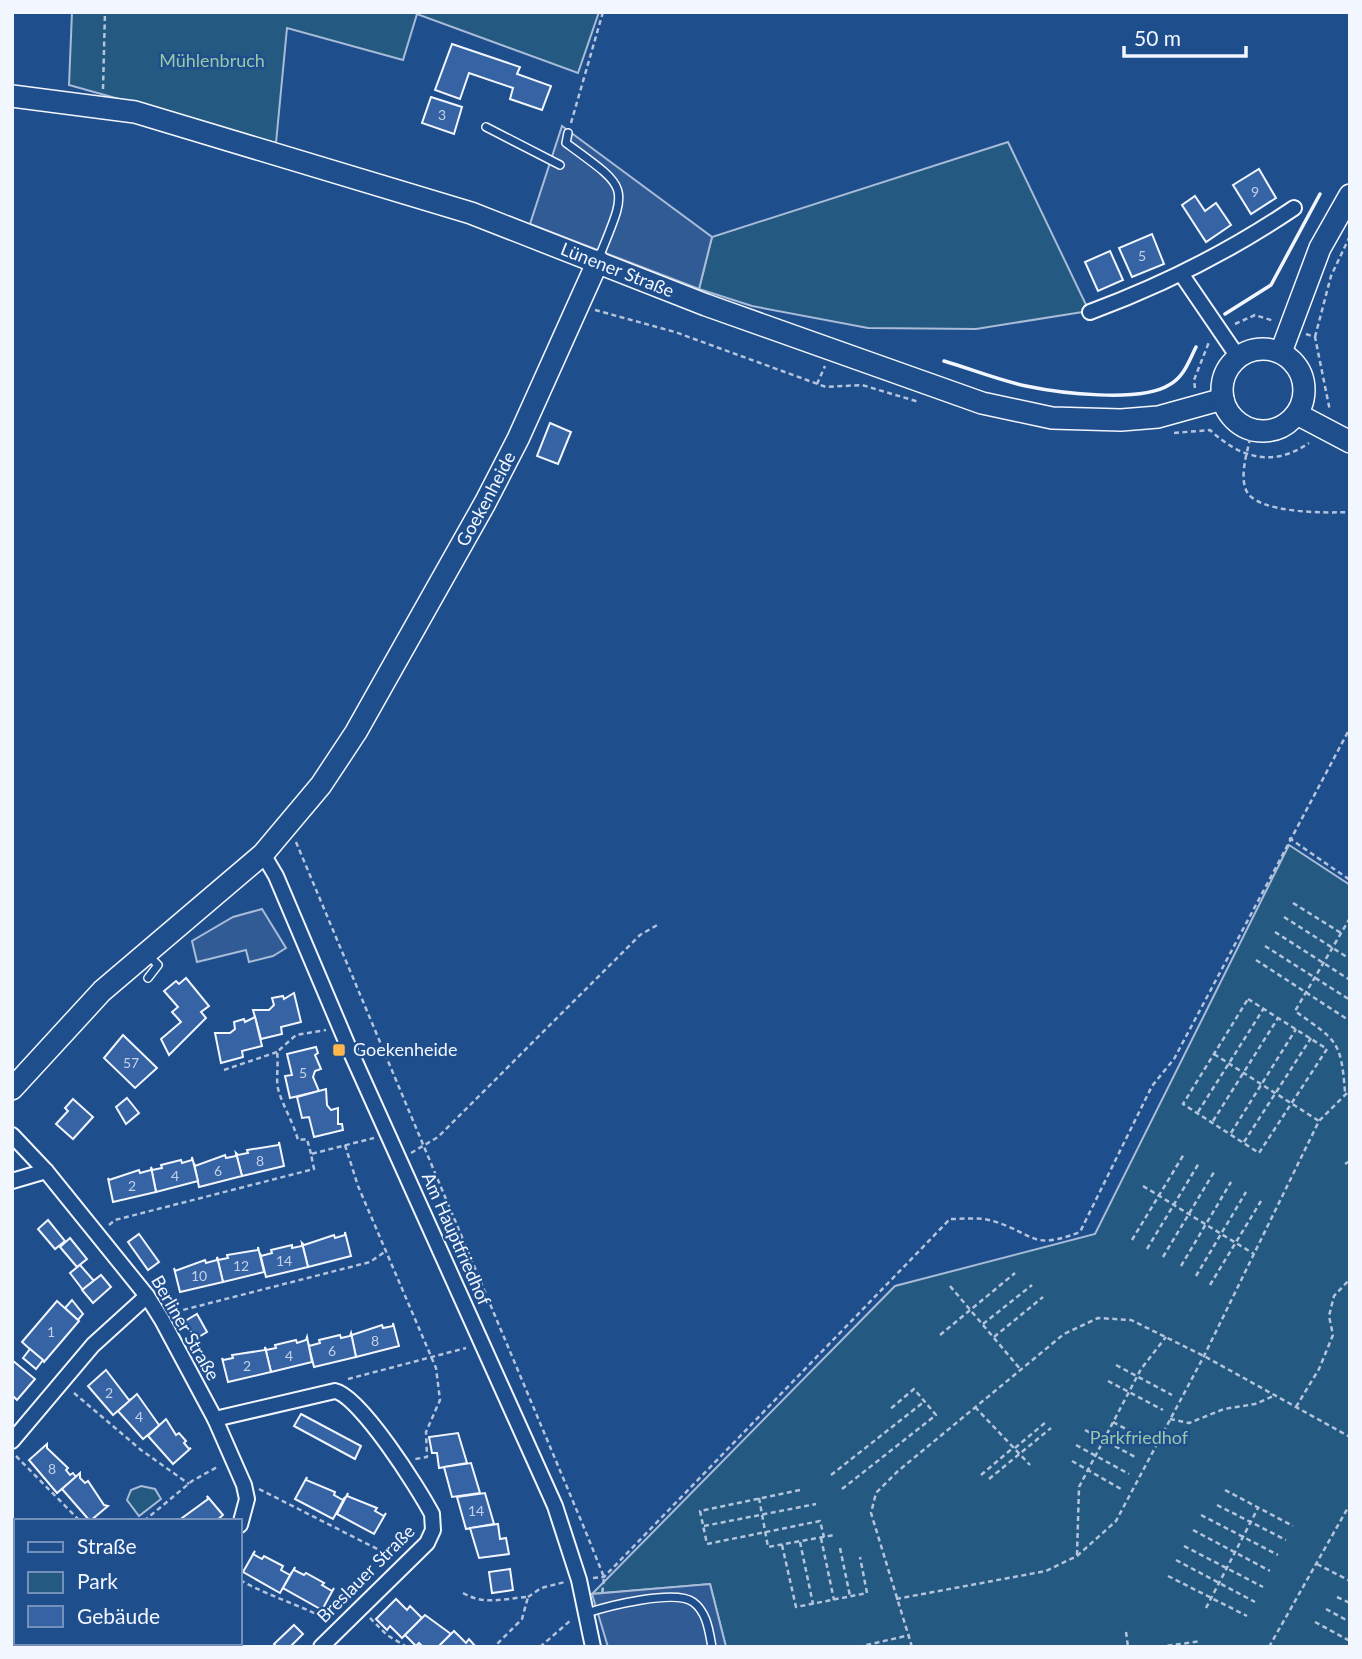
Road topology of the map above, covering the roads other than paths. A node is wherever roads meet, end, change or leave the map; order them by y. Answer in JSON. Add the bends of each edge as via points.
{"nodes":[{"id":1,"x":12,"y":96,"type":"edge"},
{"id":2,"x":486,"y":127,"type":"dead end"},
{"id":3,"x":568,"y":133,"type":"road end"},
{"id":4,"x":560,"y":165,"type":"dead end"},
{"id":5,"x":1350,"y":195,"type":"edge"},
{"id":6,"x":1294,"y":208,"type":"dead end"},
{"id":7,"x":598,"y":261,"type":"junction"},
{"id":8,"x":1182,"y":275,"type":"junction"},
{"id":9,"x":1090,"y":312,"type":"dead end"},
{"id":10,"x":1281,"y":352,"type":"junction"},
{"id":11,"x":1238,"y":357,"type":"junction"},
{"id":12,"x":1223,"y":400,"type":"junction"},
{"id":13,"x":1297,"y":414,"type":"junction"},
{"id":14,"x":1350,"y":442,"type":"edge"},
{"id":15,"x":263,"y":854,"type":"junction"},
{"id":16,"x":145,"y":952,"type":"junction"},
{"id":17,"x":148,"y":978,"type":"dead end"},
{"id":18,"x":12,"y":1089,"type":"edge"},
{"id":19,"x":12,"y":1135,"type":"edge"},
{"id":20,"x":46,"y":1171,"type":"junction"},
{"id":21,"x":12,"y":1181,"type":"edge"},
{"id":22,"x":147,"y":1296,"type":"junction"},
{"id":23,"x":215,"y":1419,"type":"junction"},
{"id":24,"x":12,"y":1441,"type":"edge"},
{"id":25,"x":242,"y":1519,"type":"edge"},
{"id":26,"x":587,"y":1614,"type":"junction"},
{"id":27,"x":321,"y":1647,"type":"edge"},
{"id":28,"x":593,"y":1647,"type":"edge"},
{"id":29,"x":712,"y":1647,"type":"edge"}],
"edges":[{"from":1,"to":7,"type":"main road","name":"Lünener Straße","via":[[135,112],[471,213]]},
{"from":2,"to":4,"type":"lane"},
{"from":3,"to":7,"type":"lane","via":[[566,143],[618,185],[620,203]]},
{"from":5,"to":10,"type":"main road","via":[[1320,248]]},
{"from":6,"to":8,"type":"street"},
{"from":7,"to":12,"type":"main road","name":"Lünener Straße","via":[[706,305],[982,403],[1052,418],[1121,420],[1158,417]]},
{"from":7,"to":15,"type":"main road","name":"Goekenheide","via":[[485,503],[356,732],[321,785]]},
{"from":8,"to":9,"type":"street"},
{"from":8,"to":11,"type":"street"},
{"from":10,"to":11,"type":"main road","via":[[1254,349]]},
{"from":10,"to":13,"type":"main road","via":[[1296,363],[1304,379],[1304,398]]},
{"from":11,"to":12,"type":"main road","via":[[1226,372]]},
{"from":12,"to":13,"type":"main road","via":[[1231,415],[1252,430],[1277,429]]},
{"from":13,"to":14,"type":"main road"},
{"from":15,"to":16,"type":"main road","name":"Goekenheide"},
{"from":15,"to":26,"type":"street","name":"Am Hauptfriedhof","via":[[555,1506]]},
{"from":16,"to":17,"type":"lane","via":[[158,965]]},
{"from":16,"to":18,"type":"main road","name":"Goekenheide","via":[[102,991]]},
{"from":19,"to":20,"type":"street","name":"Berliner Straße"},
{"from":20,"to":21,"type":"street"},
{"from":20,"to":22,"type":"street","name":"Berliner Straße"},
{"from":22,"to":23,"type":"street","name":"Berliner Straße"},
{"from":22,"to":24,"type":"street","via":[[93,1345]]},
{"from":23,"to":25,"type":"street","name":"Berliner Straße","via":[[244,1485],[247,1499]]},
{"from":23,"to":27,"type":"street","name":"Breslauer Straße","via":[[335,1391],[356,1403],[427,1504],[433,1522],[427,1543]]},
{"from":26,"to":28,"type":"street","name":"Am Hauptfriedhof"},
{"from":26,"to":29,"type":"lane","via":[[672,1596],[687,1599],[704,1614]]}]}
